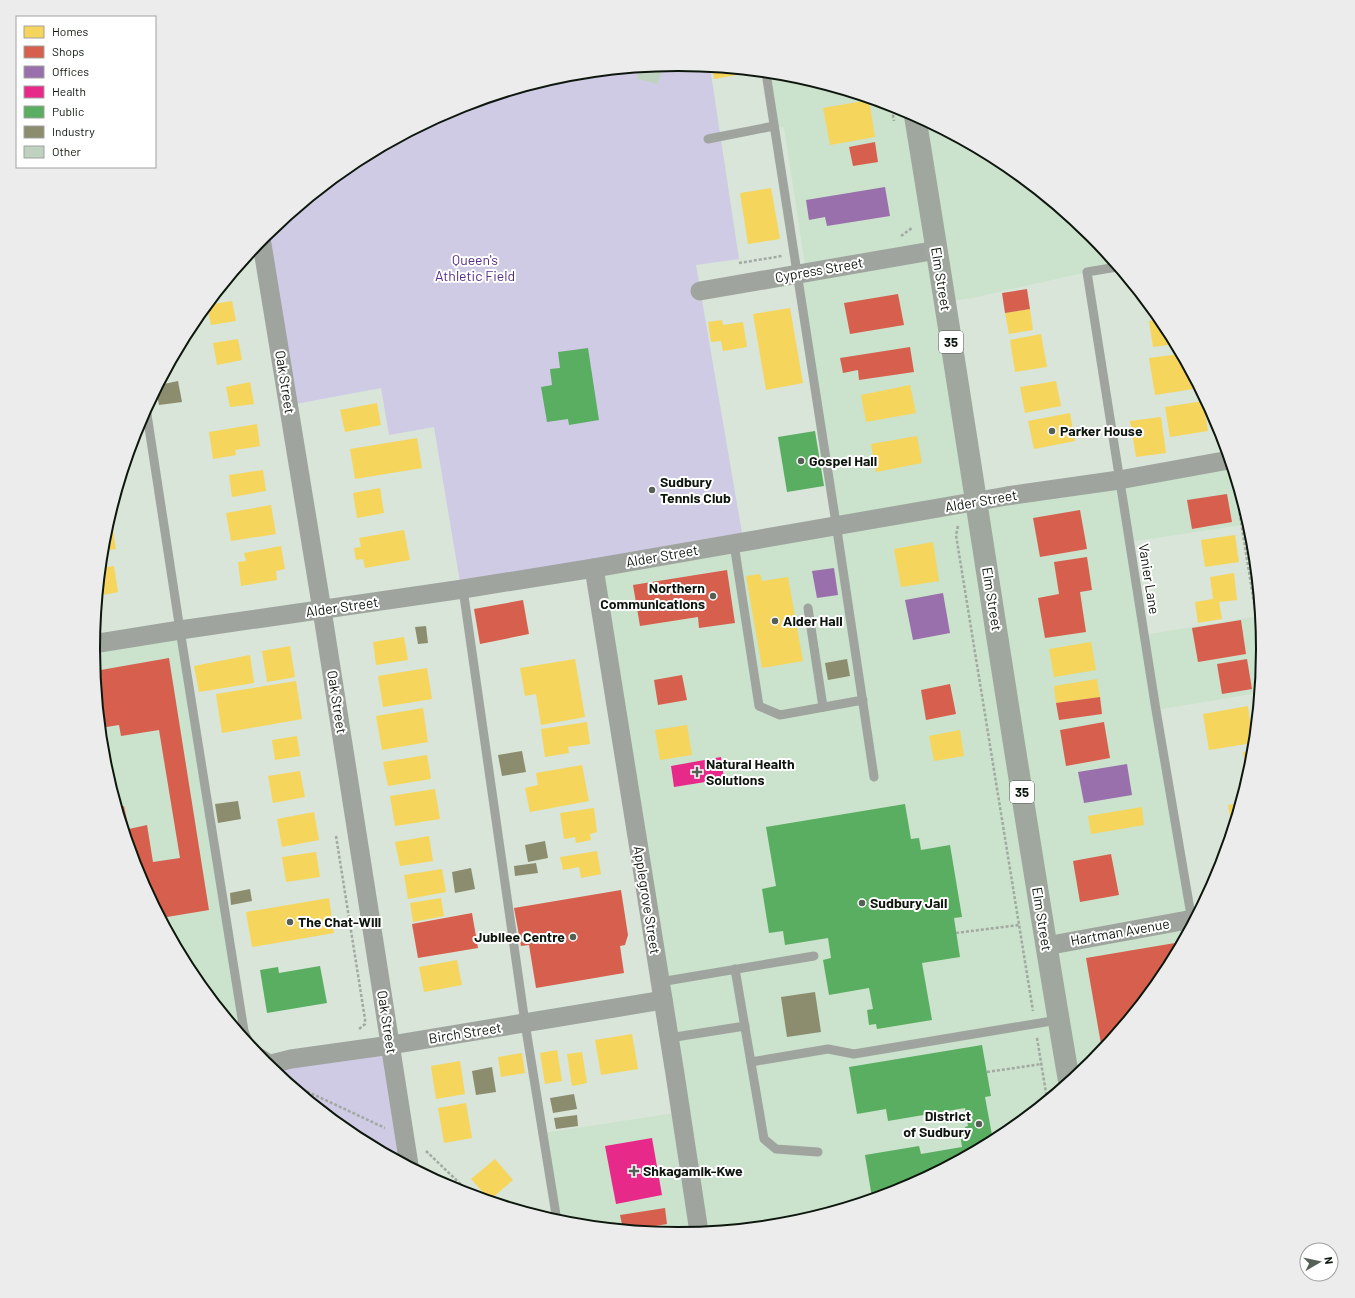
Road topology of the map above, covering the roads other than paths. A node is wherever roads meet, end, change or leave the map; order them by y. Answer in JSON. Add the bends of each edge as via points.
{"nodes":[{"id":1,"x":767,"y":78,"type":"edge"},
{"id":2,"x":916,"y":123,"type":"edge"},
{"id":3,"x":774,"y":126,"type":"junction"},
{"id":4,"x":708,"y":139,"type":"dead end"},
{"id":5,"x":262,"y":247,"type":"edge"},
{"id":6,"x":927,"y":252,"type":"junction"},
{"id":7,"x":1112,"y":268,"type":"edge"},
{"id":8,"x":796,"y":274,"type":"junction"},
{"id":9,"x":700,"y":291,"type":"dead end"},
{"id":10,"x":148,"y":418,"type":"edge"},
{"id":11,"x":1224,"y":461,"type":"edge"},
{"id":12,"x":1119,"y":480,"type":"junction"},
{"id":13,"x":966,"y":504,"type":"junction"},
{"id":14,"x":837,"y":526,"type":"junction"},
{"id":15,"x":734,"y":544,"type":"junction"},
{"id":16,"x":594,"y":568,"type":"junction"},
{"id":17,"x":463,"y":589,"type":"junction"},
{"id":18,"x":808,"y":608,"type":"dead end"},
{"id":19,"x":322,"y":610,"type":"junction"},
{"id":20,"x":180,"y":630,"type":"junction"},
{"id":21,"x":100,"y":643,"type":"edge"},
{"id":22,"x":863,"y":700,"type":"junction"},
{"id":23,"x":823,"y":707,"type":"junction"},
{"id":24,"x":874,"y":777,"type":"dead end"},
{"id":25,"x":1191,"y":914,"type":"edge"},
{"id":26,"x":1187,"y":921,"type":"edge"},
{"id":27,"x":1046,"y":946,"type":"junction"},
{"id":28,"x":814,"y":956,"type":"dead end"},
{"id":29,"x":736,"y":969,"type":"junction"},
{"id":30,"x":661,"y":991,"type":"junction"},
{"id":31,"x":1058,"y":1020,"type":"junction"},
{"id":32,"x":525,"y":1023,"type":"junction"},
{"id":33,"x":745,"y":1026,"type":"junction"},
{"id":34,"x":244,"y":1031,"type":"edge"},
{"id":35,"x":669,"y":1038,"type":"junction"},
{"id":36,"x":391,"y":1045,"type":"junction"},
{"id":37,"x":751,"y":1062,"type":"junction"},
{"id":38,"x":274,"y":1063,"type":"edge"},
{"id":39,"x":1068,"y":1075,"type":"edge"},
{"id":40,"x":818,"y":1152,"type":"dead end"},
{"id":41,"x":407,"y":1160,"type":"edge"},
{"id":42,"x":556,"y":1214,"type":"edge"},
{"id":43,"x":698,"y":1226,"type":"edge"}],
"edges":[{"from":1,"to":3,"type":"lane"},
{"from":2,"to":6,"type":"main road","name":"Elm Street","number":"35"},
{"from":3,"to":4,"type":"lane"},
{"from":3,"to":8,"type":"lane"},
{"from":5,"to":19,"type":"street","name":"Oak Street"},
{"from":6,"to":8,"type":"street","name":"Cypress Street"},
{"from":6,"to":13,"type":"main road","name":"Elm Street","number":"35"},
{"from":7,"to":12,"type":"lane","name":"Vanier Lane","via":[[1087,272]]},
{"from":8,"to":9,"type":"street","name":"Cypress Street"},
{"from":8,"to":14,"type":"lane"},
{"from":10,"to":20,"type":"lane"},
{"from":11,"to":12,"type":"street","name":"Alder Street"},
{"from":12,"to":13,"type":"street","name":"Alder Street"},
{"from":12,"to":25,"type":"lane","name":"Vanier Lane"},
{"from":13,"to":14,"type":"street","name":"Alder Street"},
{"from":13,"to":27,"type":"main road","name":"Elm Street","number":"35"},
{"from":14,"to":15,"type":"street","name":"Alder Street"},
{"from":14,"to":22,"type":"lane"},
{"from":15,"to":16,"type":"street","name":"Alder Street"},
{"from":15,"to":23,"type":"lane","via":[[759,706],[780,715]]},
{"from":16,"to":17,"type":"street","name":"Alder Street"},
{"from":16,"to":30,"type":"street","name":"Applegrove Street"},
{"from":17,"to":19,"type":"street","name":"Alder Street"},
{"from":17,"to":32,"type":"lane"},
{"from":18,"to":23,"type":"lane"},
{"from":19,"to":20,"type":"street","name":"Alder Street"},
{"from":19,"to":36,"type":"street","name":"Oak Street"},
{"from":20,"to":21,"type":"street","name":"Alder Street"},
{"from":20,"to":34,"type":"lane"},
{"from":22,"to":23,"type":"lane"},
{"from":22,"to":24,"type":"lane"},
{"from":26,"to":27,"type":"street","name":"Hartman Avenue"},
{"from":27,"to":31,"type":"main road","name":"Elm Street","number":"35"},
{"from":28,"to":29,"type":"lane"},
{"from":29,"to":30,"type":"lane"},
{"from":29,"to":33,"type":"lane"},
{"from":30,"to":32,"type":"street","name":"Birch Street"},
{"from":30,"to":35,"type":"street","name":"Applegrove Street"},
{"from":31,"to":37,"type":"lane","via":[[854,1054],[828,1049]]},
{"from":31,"to":39,"type":"main road","name":"Elm Street","number":"35"},
{"from":32,"to":36,"type":"street","name":"Birch Street"},
{"from":32,"to":42,"type":"lane"},
{"from":33,"to":35,"type":"lane"},
{"from":33,"to":37,"type":"lane"},
{"from":35,"to":43,"type":"street","name":"Applegrove Street"},
{"from":36,"to":38,"type":"street","name":"Birch Street"},
{"from":36,"to":41,"type":"street","name":"Oak Street"},
{"from":37,"to":40,"type":"lane","via":[[764,1140],[776,1149]]}]}
